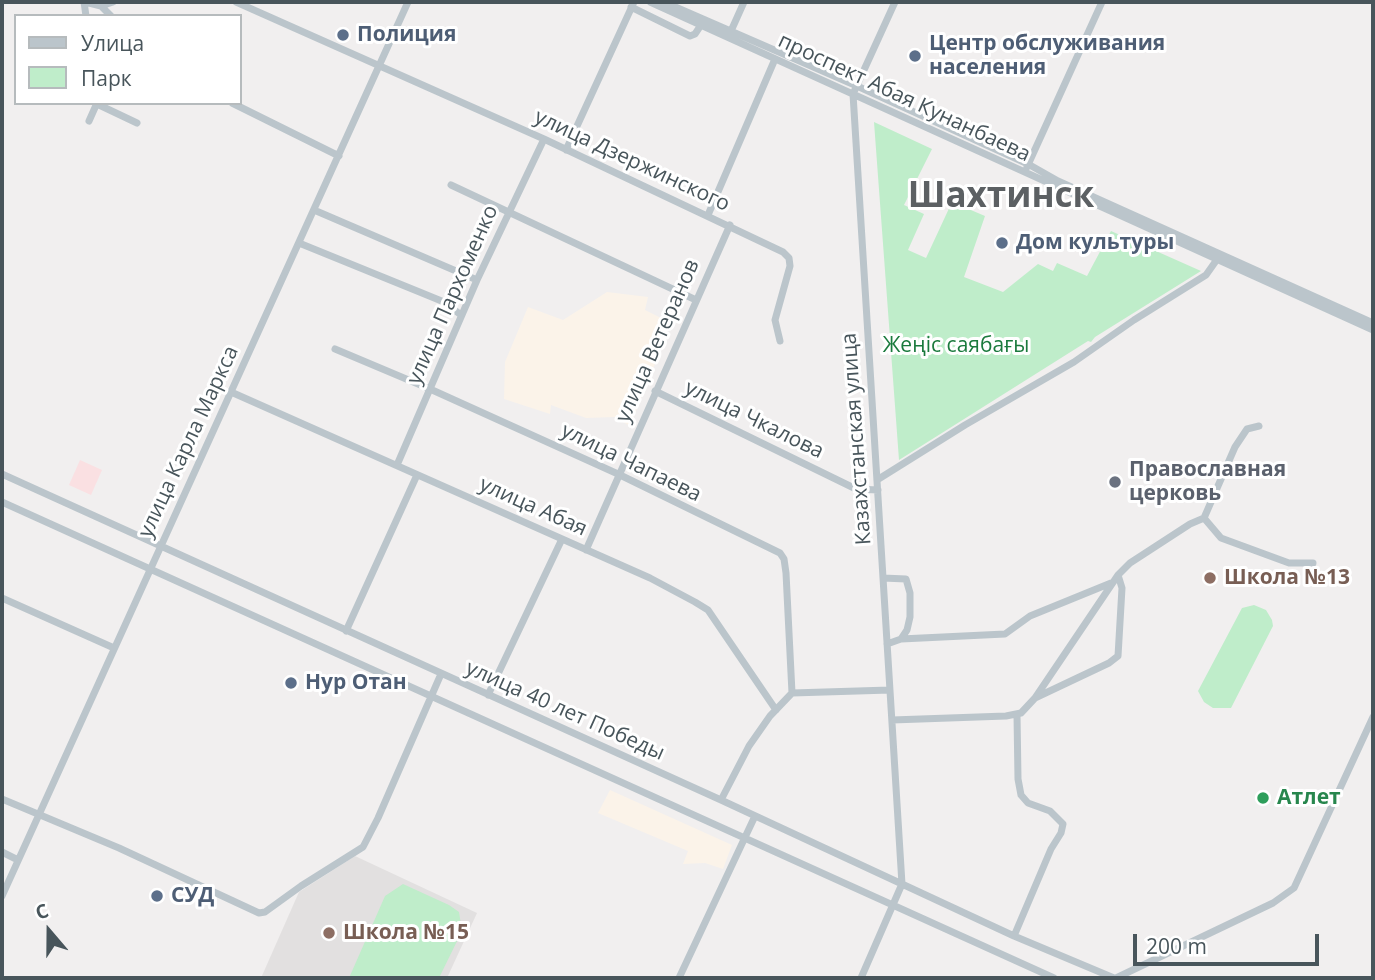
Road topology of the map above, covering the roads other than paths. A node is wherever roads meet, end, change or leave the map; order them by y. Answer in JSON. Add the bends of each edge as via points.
{"nodes":[{"id":1,"x":85,"y":2,"type":"edge"},
{"id":2,"x":113,"y":2,"type":"edge"},
{"id":3,"x":236,"y":2,"type":"edge"},
{"id":4,"x":408,"y":2,"type":"edge"},
{"id":5,"x":650,"y":2,"type":"edge"},
{"id":6,"x":664,"y":2,"type":"edge"},
{"id":7,"x":744,"y":2,"type":"edge"},
{"id":8,"x":895,"y":2,"type":"edge"},
{"id":9,"x":1102,"y":2,"type":"edge"},
{"id":10,"x":632,"y":5,"type":"edge"},
{"id":11,"x":101,"y":6,"type":"junction"},
{"id":12,"x":109,"y":14,"type":"edge"},
{"id":13,"x":701,"y":25,"type":"junction"},
{"id":14,"x":731,"y":31,"type":"junction"},
{"id":15,"x":775,"y":59,"type":"junction"},
{"id":16,"x":380,"y":65,"type":"junction"},
{"id":17,"x":857,"y":86,"type":"junction"},
{"id":18,"x":853,"y":94,"type":"junction"},
{"id":19,"x":97,"y":105,"type":"edge"},
{"id":20,"x":99,"y":105,"type":"edge"},
{"id":21,"x":236,"y":105,"type":"edge"},
{"id":22,"x":89,"y":121,"type":"dead end"},
{"id":23,"x":137,"y":123,"type":"dead end"},
{"id":24,"x":544,"y":139,"type":"junction"},
{"id":25,"x":566,"y":150,"type":"junction"},
{"id":26,"x":339,"y":156,"type":"junction"},
{"id":27,"x":1027,"y":168,"type":"junction"},
{"id":28,"x":451,"y":185,"type":"dead end"},
{"id":29,"x":314,"y":210,"type":"junction"},
{"id":30,"x":510,"y":212,"type":"junction"},
{"id":31,"x":708,"y":215,"type":"junction"},
{"id":32,"x":730,"y":225,"type":"junction"},
{"id":33,"x":299,"y":243,"type":"junction"},
{"id":34,"x":1219,"y":256,"type":"junction"},
{"id":35,"x":477,"y":280,"type":"junction"},
{"id":36,"x":696,"y":300,"type":"junction"},
{"id":37,"x":461,"y":315,"type":"junction"},
{"id":38,"x":1373,"y":323,"type":"edge"},
{"id":39,"x":1373,"y":330,"type":"edge"},
{"id":40,"x":780,"y":341,"type":"dead end"},
{"id":41,"x":335,"y":349,"type":"dead end"},
{"id":42,"x":430,"y":389,"type":"junction"},
{"id":43,"x":655,"y":391,"type":"junction"},
{"id":44,"x":231,"y":393,"type":"junction"},
{"id":45,"x":1259,"y":426,"type":"dead end"},
{"id":46,"x":397,"y":465,"type":"junction"},
{"id":47,"x":2,"y":474,"type":"edge"},
{"id":48,"x":618,"y":474,"type":"junction"},
{"id":49,"x":417,"y":475,"type":"junction"},
{"id":50,"x":877,"y":480,"type":"junction"},
{"id":51,"x":878,"y":490,"type":"junction"},
{"id":52,"x":2,"y":502,"type":"edge"},
{"id":53,"x":1204,"y":518,"type":"junction"},
{"id":54,"x":562,"y":539,"type":"junction"},
{"id":55,"x":161,"y":546,"type":"junction"},
{"id":56,"x":586,"y":550,"type":"junction"},
{"id":57,"x":1312,"y":562,"type":"dead end"},
{"id":58,"x":151,"y":569,"type":"junction"},
{"id":59,"x":1118,"y":575,"type":"junction"},
{"id":60,"x":883,"y":578,"type":"junction"},
{"id":61,"x":1111,"y":583,"type":"junction"},
{"id":62,"x":2,"y":598,"type":"edge"},
{"id":63,"x":346,"y":631,"type":"junction"},
{"id":64,"x":901,"y":639,"type":"junction"},
{"id":65,"x":887,"y":644,"type":"junction"},
{"id":66,"x":114,"y":649,"type":"junction"},
{"id":67,"x":441,"y":674,"type":"junction"},
{"id":68,"x":890,"y":690,"type":"junction"},
{"id":69,"x":792,"y":693,"type":"junction"},
{"id":70,"x":431,"y":695,"type":"junction"},
{"id":71,"x":488,"y":695,"type":"junction"},
{"id":72,"x":1035,"y":698,"type":"junction"},
{"id":73,"x":776,"y":709,"type":"junction"},
{"id":74,"x":1017,"y":715,"type":"junction"},
{"id":75,"x":1373,"y":717,"type":"edge"},
{"id":76,"x":892,"y":720,"type":"junction"},
{"id":77,"x":2,"y":799,"type":"edge"},
{"id":78,"x":721,"y":800,"type":"junction"},
{"id":79,"x":37,"y":816,"type":"junction"},
{"id":80,"x":755,"y":816,"type":"junction"},
{"id":81,"x":745,"y":837,"type":"junction"},
{"id":82,"x":2,"y":852,"type":"edge"},
{"id":83,"x":18,"y":860,"type":"junction"},
{"id":84,"x":902,"y":884,"type":"junction"},
{"id":85,"x":2,"y":896,"type":"edge"},
{"id":86,"x":894,"y":905,"type":"junction"},
{"id":87,"x":1014,"y":936,"type":"junction"},
{"id":88,"x":679,"y":978,"type":"edge"},
{"id":89,"x":861,"y":978,"type":"edge"},
{"id":90,"x":1054,"y":978,"type":"edge"},
{"id":91,"x":1115,"y":978,"type":"edge"}],
"edges":[{"from":1,"to":11,"type":"street"},
{"from":2,"to":11,"type":"street"},
{"from":3,"to":16,"type":"street","name":"улица Дзержинского"},
{"from":4,"to":16,"type":"street","name":"улица Карла Маркса"},
{"from":5,"to":13,"type":"street","name":"проспект Абая Кунанбаева"},
{"from":6,"to":14,"type":"street","name":"проспект Абая Кунанбаева"},
{"from":7,"to":14,"type":"street"},
{"from":8,"to":17,"type":"street"},
{"from":9,"to":27,"type":"street"},
{"from":10,"to":13,"type":"street","via":[[690,36]]},
{"from":10,"to":25,"type":"street"},
{"from":11,"to":12,"type":"street"},
{"from":13,"to":15,"type":"street","name":"проспект Абая Кунанбаева"},
{"from":14,"to":17,"type":"street","name":"проспект Абая Кунанбаева"},
{"from":15,"to":18,"type":"street","name":"проспект Абая Кунанбаева"},
{"from":15,"to":31,"type":"street"},
{"from":16,"to":24,"type":"street","name":"улица Дзержинского"},
{"from":16,"to":26,"type":"street","name":"улица Карла Маркса"},
{"from":17,"to":18,"type":"street"},
{"from":17,"to":27,"type":"street","name":"проспект Абая Кунанбаева"},
{"from":18,"to":27,"type":"street","name":"проспект Абая Кунанбаева"},
{"from":18,"to":50,"type":"street","name":"Казахстанская улица"},
{"from":19,"to":22,"type":"street"},
{"from":20,"to":23,"type":"street"},
{"from":21,"to":26,"type":"street"},
{"from":24,"to":25,"type":"street","name":"улица Дзержинского"},
{"from":24,"to":30,"type":"street","name":"улица Пархоменко"},
{"from":25,"to":31,"type":"street","name":"улица Дзержинского"},
{"from":26,"to":29,"type":"street","name":"улица Карла Маркса"},
{"from":27,"to":34,"type":"street","name":"проспект Абая Кунанбаева","via":[[1049,185]]},
{"from":28,"to":30,"type":"street"},
{"from":29,"to":33,"type":"street","name":"улица Карла Маркса"},
{"from":29,"to":35,"type":"street"},
{"from":30,"to":35,"type":"street","name":"улица Пархоменко"},
{"from":30,"to":36,"type":"street"},
{"from":31,"to":32,"type":"street","name":"улица Дзержинского"},
{"from":32,"to":36,"type":"street","name":"улица Ветеранов"},
{"from":32,"to":40,"type":"street","name":"улица Дзержинского","via":[[789,258],[775,320]]},
{"from":33,"to":37,"type":"street","via":[[443,302]]},
{"from":33,"to":44,"type":"street","name":"улица Карла Маркса"},
{"from":34,"to":38,"type":"street","name":"проспект Абая Кунанбаева"},
{"from":34,"to":39,"type":"street","name":"проспект Абая Кунанбаева"},
{"from":34,"to":50,"type":"street","via":[[1206,275],[1074,362]]},
{"from":35,"to":37,"type":"street","name":"улица Пархоменко"},
{"from":36,"to":43,"type":"street","name":"улица Ветеранов"},
{"from":37,"to":42,"type":"street","name":"улица Пархоменко"},
{"from":41,"to":42,"type":"street","name":"улица Чапаева"},
{"from":42,"to":46,"type":"street","name":"улица Пархоменко"},
{"from":42,"to":48,"type":"street","name":"улица Чапаева"},
{"from":43,"to":48,"type":"street","name":"улица Ветеранов"},
{"from":43,"to":51,"type":"street","name":"улица Чкалова","via":[[856,489]]},
{"from":44,"to":46,"type":"street","name":"улица Абая"},
{"from":44,"to":55,"type":"street","name":"улица Карла Маркса"},
{"from":45,"to":53,"type":"street","via":[[1247,429],[1235,447]]},
{"from":46,"to":49,"type":"street","name":"улица Абая"},
{"from":47,"to":55,"type":"street","name":"улица 40 лет Победы"},
{"from":48,"to":56,"type":"street","name":"улица Ветеранов"},
{"from":48,"to":69,"type":"street","name":"улица Чапаева","via":[[780,553],[786,573]]},
{"from":49,"to":54,"type":"street","name":"улица Абая"},
{"from":49,"to":63,"type":"street"},
{"from":50,"to":51,"type":"street","name":"Казахстанская улица"},
{"from":51,"to":60,"type":"street","name":"Казахстанская улица"},
{"from":52,"to":58,"type":"street","name":"улица 40 лет Победы"},
{"from":53,"to":57,"type":"street","via":[[1222,538],[1289,563]]},
{"from":53,"to":59,"type":"street"},
{"from":54,"to":56,"type":"street","name":"улица Абая"},
{"from":54,"to":71,"type":"street"},
{"from":55,"to":58,"type":"street","name":"улица Карла Маркса"},
{"from":55,"to":63,"type":"street","name":"улица 40 лет Победы"},
{"from":56,"to":73,"type":"street","name":"улица Абая","via":[[708,610]]},
{"from":58,"to":66,"type":"street","name":"улица Карла Маркса"},
{"from":58,"to":70,"type":"street","name":"улица 40 лет Победы"},
{"from":59,"to":61,"type":"street"},
{"from":59,"to":72,"type":"street","via":[[1122,587],[1118,656]]},
{"from":60,"to":64,"type":"street","via":[[909,583],[910,617]]},
{"from":60,"to":65,"type":"street","name":"Казахстанская улица"},
{"from":61,"to":64,"type":"street","via":[[1030,616],[1005,634]]},
{"from":61,"to":72,"type":"street"},
{"from":62,"to":66,"type":"street"},
{"from":63,"to":67,"type":"street","name":"улица 40 лет Победы"},
{"from":64,"to":65,"type":"street"},
{"from":65,"to":68,"type":"street","name":"Казахстанская улица"},
{"from":66,"to":79,"type":"street","name":"улица Карла Маркса"},
{"from":67,"to":70,"type":"street"},
{"from":67,"to":71,"type":"street","name":"улица 40 лет Победы"},
{"from":68,"to":69,"type":"street"},
{"from":68,"to":76,"type":"street","name":"Казахстанская улица"},
{"from":69,"to":73,"type":"street"},
{"from":70,"to":79,"type":"street","via":[[363,847],[259,914],[119,848]]},
{"from":70,"to":81,"type":"street","name":"улица 40 лет Победы"},
{"from":71,"to":78,"type":"street","name":"улица 40 лет Победы"},
{"from":72,"to":74,"type":"street"},
{"from":73,"to":78,"type":"street"},
{"from":74,"to":76,"type":"street"},
{"from":74,"to":87,"type":"street","via":[[1021,795],[1028,803],[1051,811],[1063,824]]},
{"from":75,"to":91,"type":"street","via":[[1294,888],[1273,903]]},
{"from":76,"to":84,"type":"street","name":"Казахстанская улица"},
{"from":77,"to":79,"type":"street"},
{"from":78,"to":80,"type":"street","name":"улица 40 лет Победы"},
{"from":79,"to":83,"type":"street","name":"улица Карла Маркса"},
{"from":80,"to":81,"type":"street"},
{"from":80,"to":84,"type":"street","name":"улица 40 лет Победы"},
{"from":81,"to":86,"type":"street","name":"улица 40 лет Победы"},
{"from":81,"to":88,"type":"street"},
{"from":82,"to":83,"type":"street"},
{"from":83,"to":85,"type":"street","name":"улица Карла Маркса"},
{"from":84,"to":86,"type":"street"},
{"from":84,"to":87,"type":"street","name":"улица 40 лет Победы"},
{"from":86,"to":89,"type":"street"},
{"from":86,"to":90,"type":"street","name":"улица 40 лет Победы"},
{"from":87,"to":91,"type":"street","name":"улица 40 лет Победы"}]}
